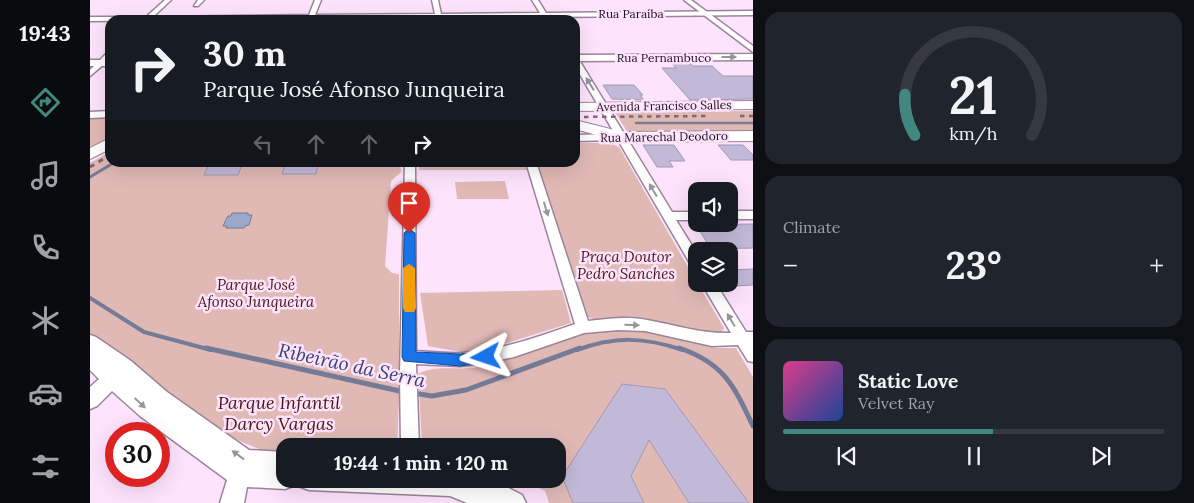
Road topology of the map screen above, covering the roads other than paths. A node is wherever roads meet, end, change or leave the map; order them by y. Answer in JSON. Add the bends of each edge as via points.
{"nodes":[{"id":1,"x":168,"y":0,"type":"edge"},
{"id":2,"x":318,"y":0,"type":"edge"},
{"id":3,"x":435,"y":0,"type":"edge"},
{"id":4,"x":535,"y":0,"type":"edge"},
{"id":5,"x":688,"y":0,"type":"edge"},
{"id":6,"x":753,"y":13,"type":"edge"},
{"id":7,"x":706,"y":14,"type":"junction"},
{"id":8,"x":152,"y":15,"type":"edge"},
{"id":9,"x":312,"y":15,"type":"edge"},
{"id":10,"x":438,"y":15,"type":"edge"},
{"id":11,"x":543,"y":15,"type":"edge"},
{"id":12,"x":580,"y":17,"type":"edge"},
{"id":13,"x":90,"y":19,"type":"edge"},
{"id":14,"x":105,"y":19,"type":"edge"},
{"id":15,"x":753,"y":50,"type":"edge"},
{"id":16,"x":753,"y":57,"type":"edge"},
{"id":17,"x":580,"y":59,"type":"edge"},
{"id":18,"x":90,"y":63,"type":"edge"},
{"id":19,"x":105,"y":63,"type":"edge"},
{"id":20,"x":105,"y":64,"type":"edge"},
{"id":21,"x":580,"y":67,"type":"edge"},
{"id":22,"x":90,"y":74,"type":"edge"},
{"id":23,"x":753,"y":105,"type":"edge"},
{"id":24,"x":580,"y":107,"type":"edge"},
{"id":25,"x":605,"y":107,"type":"junction"},
{"id":26,"x":105,"y":114,"type":"edge"},
{"id":27,"x":90,"y":115,"type":"edge"},
{"id":28,"x":580,"y":125,"type":"edge"},
{"id":29,"x":753,"y":136,"type":"edge"},
{"id":30,"x":621,"y":137,"type":"junction"},
{"id":31,"x":580,"y":138,"type":"edge"},
{"id":32,"x":105,"y":146,"type":"edge"},
{"id":33,"x":105,"y":152,"type":"edge"},
{"id":34,"x":90,"y":154,"type":"edge"},
{"id":35,"x":90,"y":160,"type":"edge"},
{"id":36,"x":410,"y":167,"type":"edge"},
{"id":37,"x":533,"y":167,"type":"edge"},
{"id":38,"x":738,"y":215,"type":"edge"},
{"id":39,"x":753,"y":215,"type":"edge"},
{"id":40,"x":669,"y":216,"type":"junction"},
{"id":41,"x":688,"y":216,"type":"edge"},
{"id":42,"x":688,"y":248,"type":"edge"},
{"id":43,"x":715,"y":292,"type":"edge"},
{"id":44,"x":583,"y":327,"type":"junction"},
{"id":45,"x":748,"y":338,"type":"edge"},
{"id":46,"x":90,"y":342,"type":"edge"},
{"id":47,"x":753,"y":356,"type":"edge"},
{"id":48,"x":409,"y":357,"type":"junction"},
{"id":49,"x":90,"y":359,"type":"edge"},
{"id":50,"x":118,"y":372,"type":"junction"},
{"id":51,"x":90,"y":400,"type":"edge"},
{"id":52,"x":410,"y":438,"type":"edge"},
{"id":53,"x":276,"y":462,"type":"edge"},
{"id":54,"x":239,"y":475,"type":"junction"},
{"id":55,"x":276,"y":477,"type":"edge"},
{"id":56,"x":458,"y":488,"type":"edge"},
{"id":57,"x":486,"y":488,"type":"edge"},
{"id":58,"x":232,"y":503,"type":"edge"},
{"id":59,"x":489,"y":503,"type":"edge"},
{"id":60,"x":514,"y":503,"type":"edge"}],
"edges":[{"from":1,"to":8,"type":"street"},
{"from":2,"to":9,"type":"street"},
{"from":3,"to":10,"type":"street"},
{"from":4,"to":11,"type":"street"},
{"from":5,"to":7,"type":"street"},
{"from":6,"to":7,"type":"street","name":"Rua Paraíba"},
{"from":7,"to":12,"type":"street","name":"Rua Paraíba"},
{"from":7,"to":15,"type":"street"},
{"from":13,"to":14,"type":"street","name":"Rua Paraíba"},
{"from":17,"to":16,"type":"street","name":"Rua Pernambuco","one_way":true},
{"from":18,"to":19,"type":"street"},
{"from":20,"to":22,"type":"street"},
{"from":25,"to":21,"type":"street","one_way":true},
{"from":23,"to":25,"type":"main road","name":"Avenida Francisco Salles"},
{"from":24,"to":25,"type":"main road","name":"Avenida Francisco Salles"},
{"from":25,"to":30,"type":"street"},
{"from":26,"to":27,"type":"street"},
{"from":28,"to":30,"type":"main road","name":"Avenida Francisco Salles"},
{"from":29,"to":30,"type":"main road","name":"Rua Marechal Deodoro"},
{"from":30,"to":31,"type":"street","name":"Rua Marechal Deodoro"},
{"from":40,"to":30,"type":"street","one_way":true},
{"from":32,"to":34,"type":"main road"},
{"from":33,"to":35,"type":"main road"},
{"from":36,"to":48,"type":"street"},
{"from":37,"to":44,"type":"street","one_way":true},
{"from":38,"to":39,"type":"street"},
{"from":40,"to":41,"type":"street"},
{"from":40,"to":42,"type":"street"},
{"from":45,"to":43,"type":"street","one_way":true},
{"from":44,"to":45,"type":"street","one_way":true,"via":[[645,325],[712,340]]},
{"from":44,"to":48,"type":"street","via":[[514,351],[486,357],[460,360]]},
{"from":45,"to":47,"type":"street"},
{"from":46,"to":50,"type":"street"},
{"from":48,"to":52,"type":"street"},
{"from":49,"to":50,"type":"street"},
{"from":50,"to":51,"type":"street"},
{"from":53,"to":50,"type":"street","one_way":true,"via":[[245,460],[160,398]]},
{"from":50,"to":54,"type":"street","one_way":true,"via":[[147,410]]},
{"from":54,"to":55,"type":"street"},
{"from":54,"to":58,"type":"street"},
{"from":56,"to":59,"type":"street"},
{"from":57,"to":60,"type":"street"}]}
